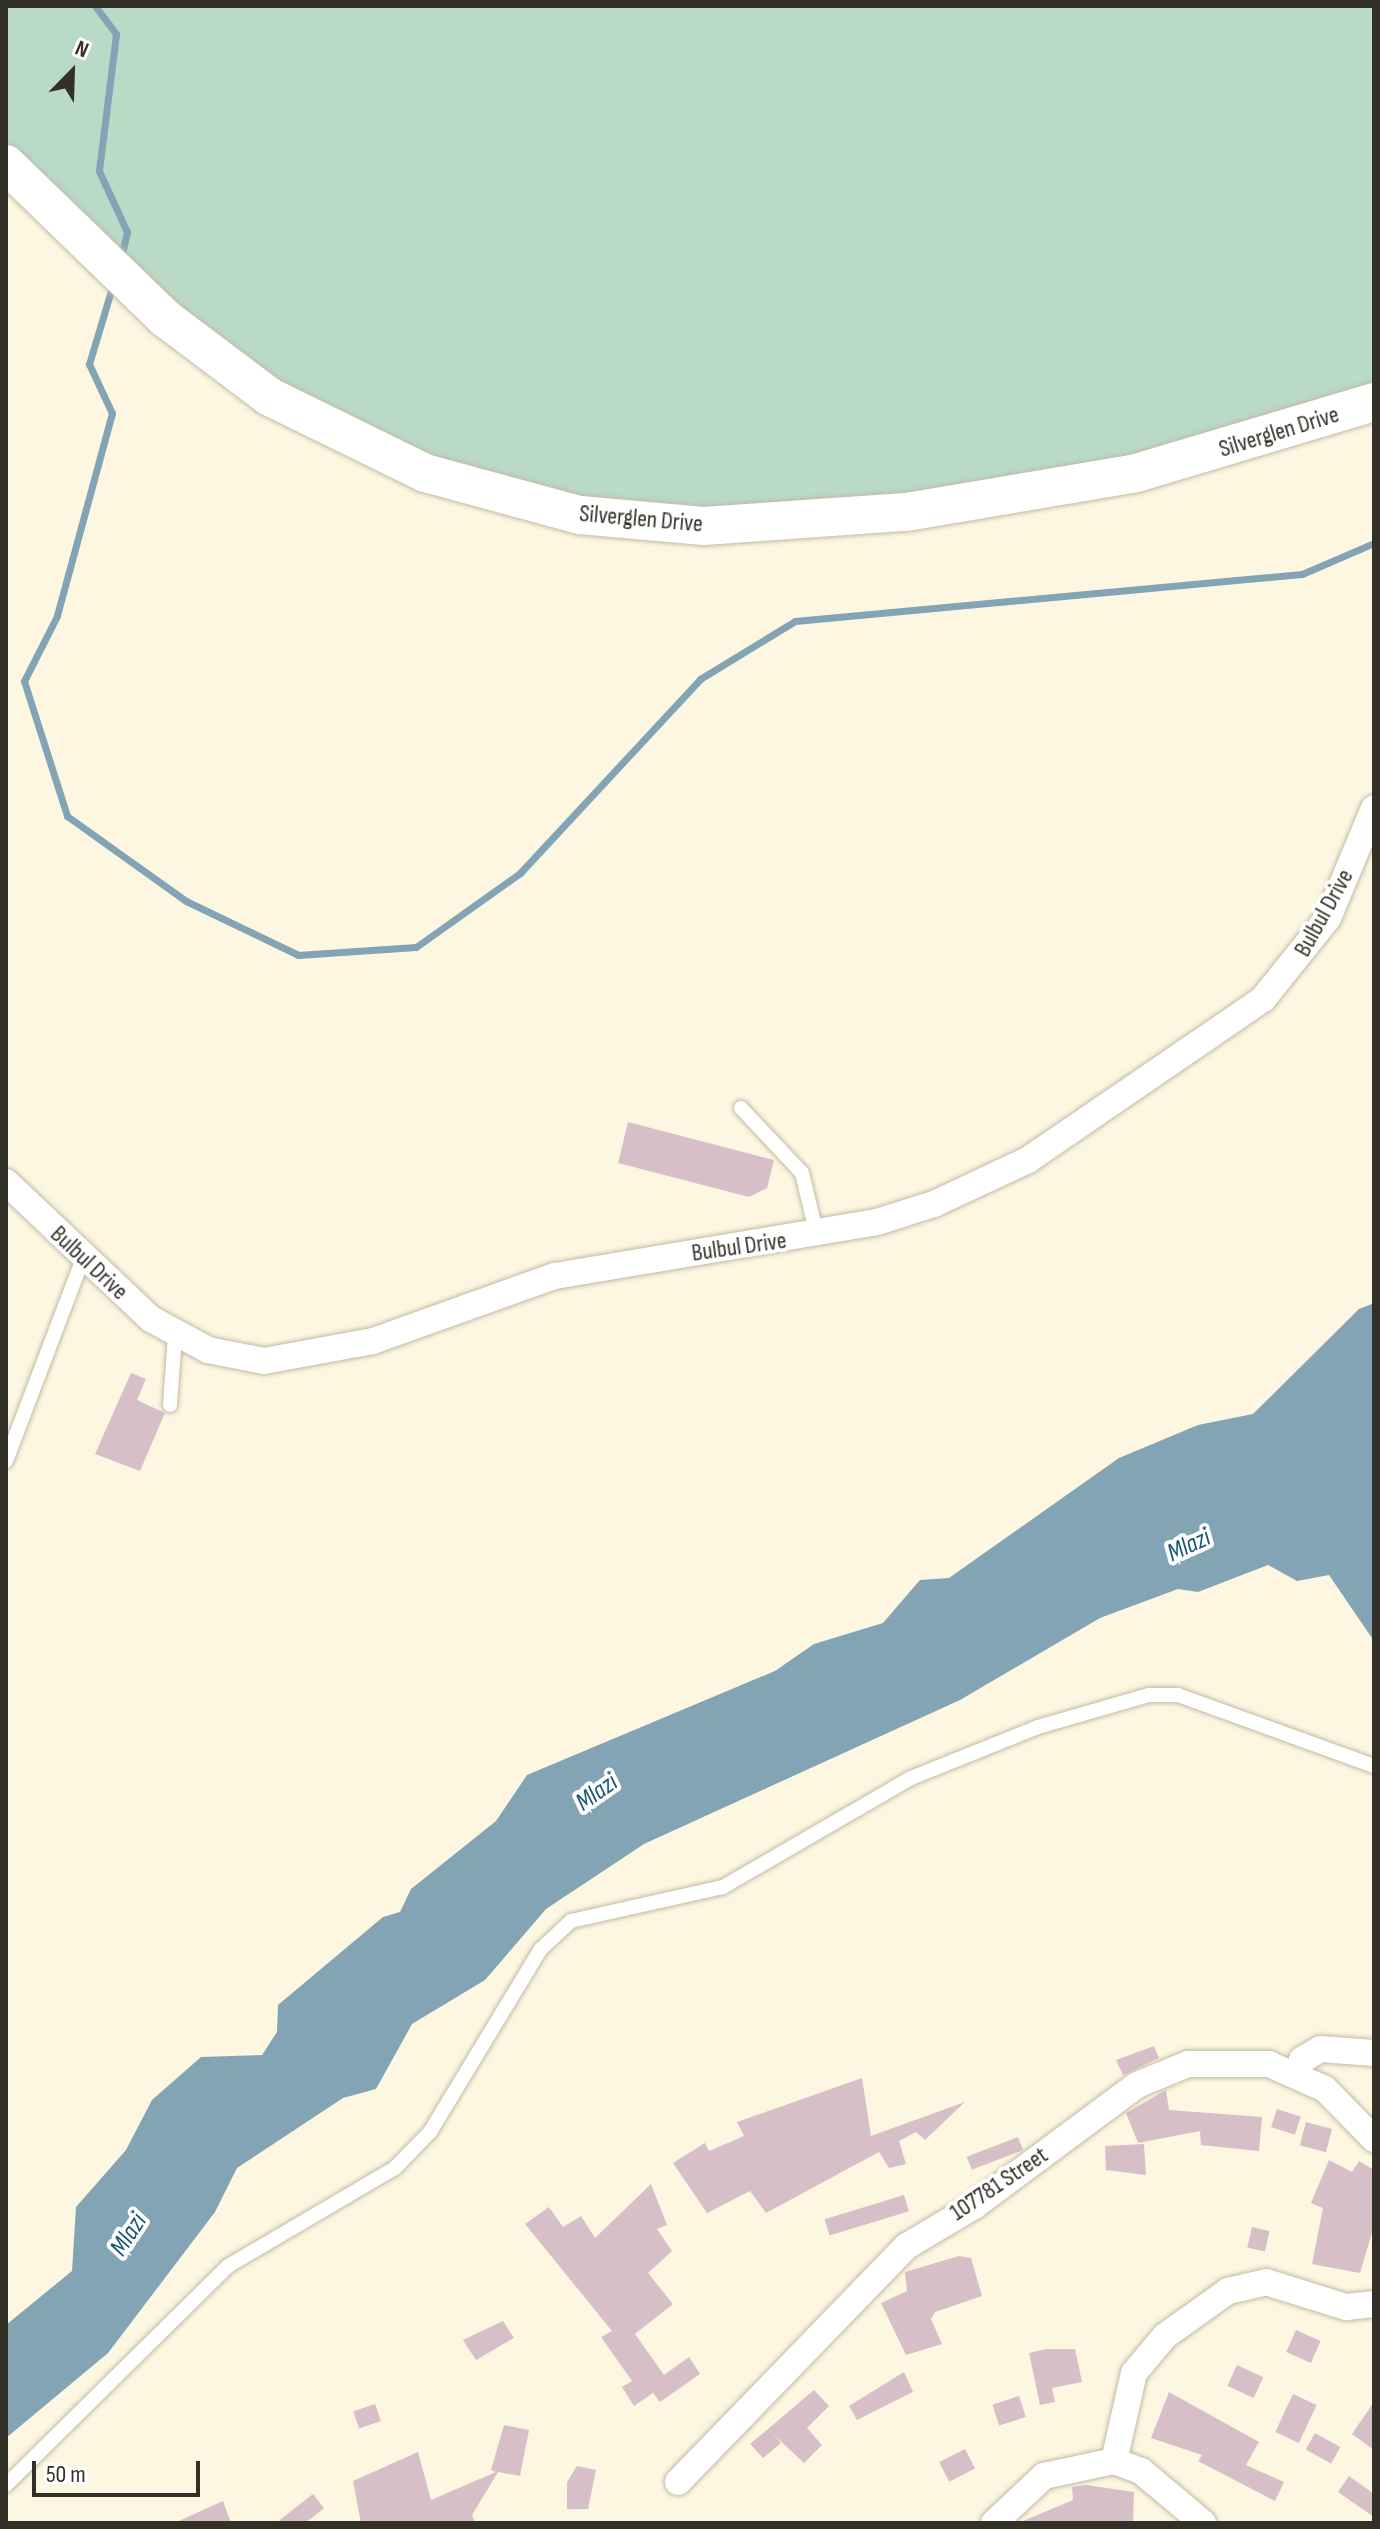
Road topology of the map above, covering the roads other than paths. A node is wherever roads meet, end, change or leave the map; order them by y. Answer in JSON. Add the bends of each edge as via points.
{"nodes":[{"id":1,"x":6,"y":164,"type":"edge"},
{"id":2,"x":1374,"y":402,"type":"edge"},
{"id":3,"x":1374,"y":808,"type":"edge"},
{"id":4,"x":741,"y":1108,"type":"dead end"},
{"id":5,"x":6,"y":1182,"type":"edge"},
{"id":6,"x":817,"y":1236,"type":"junction"},
{"id":7,"x":83,"y":1258,"type":"junction"},
{"id":8,"x":175,"y":1335,"type":"junction"},
{"id":9,"x":170,"y":1405,"type":"dead end"},
{"id":10,"x":6,"y":1461,"type":"edge"},
{"id":11,"x":1374,"y":1766,"type":"edge"},
{"id":12,"x":1374,"y":2053,"type":"edge"},
{"id":13,"x":1297,"y":2074,"type":"junction"},
{"id":14,"x":1374,"y":2139,"type":"edge"},
{"id":15,"x":1374,"y":2304,"type":"edge"},
{"id":16,"x":1114,"y":2461,"type":"junction"},
{"id":17,"x":678,"y":2482,"type":"dead end"},
{"id":18,"x":6,"y":2485,"type":"edge"},
{"id":19,"x":994,"y":2523,"type":"edge"},
{"id":20,"x":1203,"y":2523,"type":"edge"}],
"edges":[{"from":1,"to":2,"type":"street","name":"Silverglen Drive","via":[[165,318],[270,397],[396,461],[522,502],[651,525],[812,521],[1036,493],[1165,465]]},
{"from":3,"to":6,"type":"street","name":"Bulbul Drive","via":[[1328,918],[1263,999],[1028,1160],[934,1204]]},
{"from":4,"to":6,"type":"lane","via":[[802,1173]]},
{"from":5,"to":7,"type":"street","name":"Bulbul Drive"},
{"from":6,"to":8,"type":"street","name":"Bulbul Drive","via":[[555,1276],[373,1341],[283,1358],[233,1357]]},
{"from":7,"to":8,"type":"street","name":"Bulbul Drive"},
{"from":7,"to":10,"type":"lane"},
{"from":8,"to":9,"type":"lane"},
{"from":11,"to":18,"type":"lane","via":[[1178,1695],[1149,1695],[1038,1727],[911,1778],[723,1887],[571,1921],[541,1949],[430,2132],[395,2168],[218,2273]]},
{"from":12,"to":13,"type":"street","via":[[1320,2049],[1302,2060]]},
{"from":13,"to":14,"type":"street","name":"107781 Street","via":[[1337,2098]]},
{"from":13,"to":17,"type":"street","name":"107781 Street","via":[[1218,2061],[1137,2085],[974,2206],[907,2246]]},
{"from":15,"to":16,"type":"street","via":[[1346,2307],[1266,2282],[1228,2291],[1165,2336],[1134,2373]]},
{"from":16,"to":19,"type":"street","via":[[1044,2476]]},
{"from":16,"to":20,"type":"street","via":[[1141,2471]]}]}
